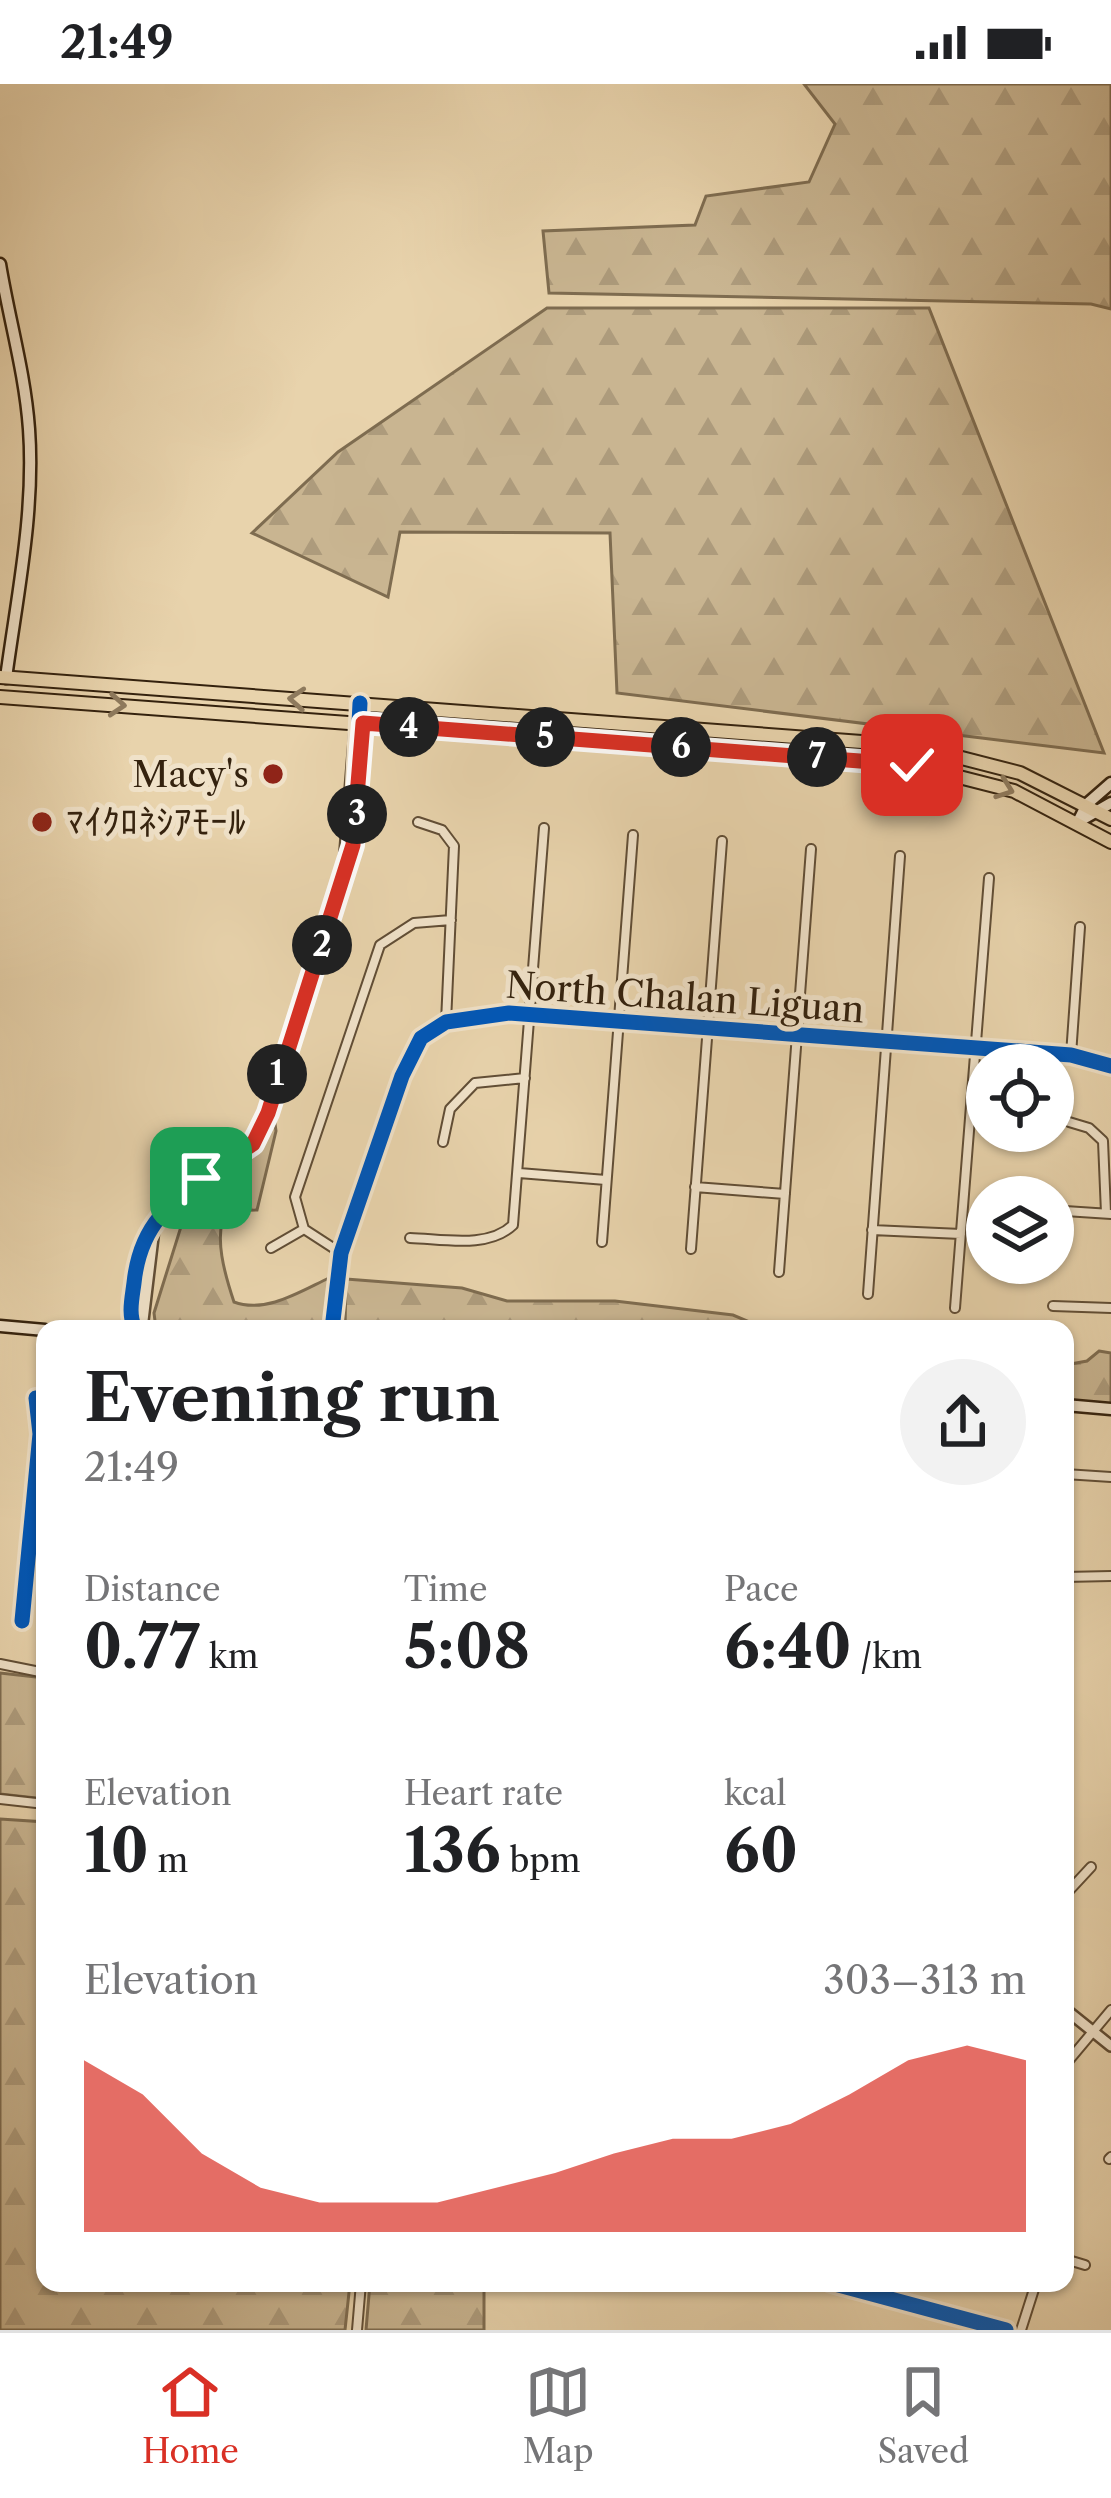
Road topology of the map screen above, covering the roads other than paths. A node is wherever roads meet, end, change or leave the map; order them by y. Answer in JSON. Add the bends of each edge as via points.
{"nodes":[{"id":1,"x":0,"y":264,"type":"edge"},
{"id":2,"x":3,"y":678,"type":"edge"},
{"id":3,"x":0,"y":697,"type":"edge"},
{"id":4,"x":360,"y":704,"type":"junction"},
{"id":5,"x":359,"y":723,"type":"junction"},
{"id":6,"x":1111,"y":783,"type":"edge"},
{"id":7,"x":1102,"y":809,"type":"edge"},
{"id":8,"x":418,"y":822,"type":"dead end"},
{"id":9,"x":1078,"y":822,"type":"junction"},
{"id":10,"x":544,"y":828,"type":"dead end"},
{"id":11,"x":633,"y":835,"type":"dead end"},
{"id":12,"x":722,"y":841,"type":"dead end"},
{"id":13,"x":1111,"y":842,"type":"edge"},
{"id":14,"x":811,"y":849,"type":"dead end"},
{"id":15,"x":900,"y":856,"type":"dead end"},
{"id":16,"x":989,"y":878,"type":"dead end"},
{"id":17,"x":451,"y":920,"type":"junction"},
{"id":18,"x":1080,"y":927,"type":"dead end"},
{"id":19,"x":530,"y":1014,"type":"junction"},
{"id":20,"x":620,"y":1021,"type":"junction"},
{"id":21,"x":446,"y":1022,"type":"junction"},
{"id":22,"x":709,"y":1028,"type":"junction"},
{"id":23,"x":798,"y":1034,"type":"junction"},
{"id":24,"x":886,"y":1041,"type":"junction"},
{"id":25,"x":974,"y":1044,"type":"edge"},
{"id":26,"x":1073,"y":1044,"type":"edge"},
{"id":27,"x":966,"y":1046,"type":"edge"},
{"id":28,"x":1074,"y":1056,"type":"edge"},
{"id":29,"x":1111,"y":1066,"type":"edge"},
{"id":30,"x":525,"y":1078,"type":"junction"},
{"id":31,"x":1074,"y":1124,"type":"edge"},
{"id":32,"x":443,"y":1142,"type":"dead end"},
{"id":33,"x":967,"y":1152,"type":"edge"},
{"id":34,"x":519,"y":1173,"type":"junction"},
{"id":35,"x":606,"y":1180,"type":"junction"},
{"id":36,"x":695,"y":1187,"type":"junction"},
{"id":37,"x":785,"y":1193,"type":"junction"},
{"id":38,"x":1074,"y":1212,"type":"edge"},
{"id":39,"x":1109,"y":1214,"type":"edge"},
{"id":40,"x":304,"y":1229,"type":"junction"},
{"id":41,"x":872,"y":1230,"type":"junction"},
{"id":42,"x":961,"y":1234,"type":"junction"},
{"id":43,"x":410,"y":1238,"type":"dead end"},
{"id":44,"x":602,"y":1242,"type":"dead end"},
{"id":45,"x":271,"y":1248,"type":"dead end"},
{"id":46,"x":691,"y":1249,"type":"dead end"},
{"id":47,"x":341,"y":1253,"type":"junction"},
{"id":48,"x":779,"y":1272,"type":"dead end"},
{"id":49,"x":868,"y":1294,"type":"dead end"},
{"id":50,"x":1053,"y":1306,"type":"dead end"},
{"id":51,"x":955,"y":1308,"type":"dead end"},
{"id":52,"x":1111,"y":1308,"type":"edge"},
{"id":53,"x":132,"y":1320,"type":"edge"},
{"id":54,"x":333,"y":1320,"type":"edge"},
{"id":55,"x":0,"y":1326,"type":"edge"},
{"id":56,"x":36,"y":1329,"type":"edge"},
{"id":57,"x":1074,"y":1407,"type":"edge"},
{"id":58,"x":1111,"y":1409,"type":"edge"},
{"id":59,"x":1074,"y":1475,"type":"edge"},
{"id":60,"x":1111,"y":1477,"type":"edge"},
{"id":61,"x":36,"y":1504,"type":"edge"},
{"id":62,"x":33,"y":1534,"type":"joint"},
{"id":63,"x":1111,"y":1576,"type":"edge"},
{"id":64,"x":1074,"y":1577,"type":"edge"},
{"id":65,"x":22,"y":1621,"type":"dead end"},
{"id":66,"x":0,"y":1664,"type":"edge"},
{"id":67,"x":36,"y":1671,"type":"edge"},
{"id":68,"x":0,"y":1799,"type":"edge"},
{"id":69,"x":36,"y":1803,"type":"edge"},
{"id":70,"x":1090,"y":1867,"type":"dead end"},
{"id":71,"x":1074,"y":1885,"type":"edge"},
{"id":72,"x":1111,"y":2010,"type":"edge"},
{"id":73,"x":1074,"y":2016,"type":"edge"},
{"id":74,"x":1092,"y":2032,"type":"junction"},
{"id":75,"x":1111,"y":2046,"type":"edge"},
{"id":76,"x":1074,"y":2054,"type":"edge"},
{"id":77,"x":1074,"y":2262,"type":"edge"},
{"id":78,"x":1085,"y":2265,"type":"dead end"},
{"id":79,"x":360,"y":2292,"type":"edge"},
{"id":80,"x":865,"y":2292,"type":"edge"},
{"id":81,"x":1033,"y":2292,"type":"edge"},
{"id":82,"x":357,"y":2330,"type":"edge"},
{"id":83,"x":1006,"y":2330,"type":"edge"},
{"id":84,"x":1021,"y":2330,"type":"edge"}],
"edges":[{"from":1,"to":2,"type":"main road","via":[[30,456]]},
{"from":4,"to":2,"type":"main road","one_way":true},
{"from":3,"to":5,"type":"main road","one_way":true},
{"from":4,"to":5,"type":"street"},
{"from":4,"to":7,"type":"main road","via":[[915,746],[996,764]]},
{"from":5,"to":9,"type":"main road","one_way":true,"via":[[912,765],[990,783]]},
{"from":5,"to":53,"type":"street","via":[[344,881],[261,1131],[177,1195],[155,1223],[136,1254]]},
{"from":6,"to":7,"type":"main road"},
{"from":7,"to":9,"type":"main road"},
{"from":8,"to":17,"type":"street","via":[[442,830],[454,846]]},
{"from":9,"to":13,"type":"main road"},
{"from":10,"to":19,"type":"street"},
{"from":11,"to":20,"type":"street"},
{"from":12,"to":22,"type":"street"},
{"from":14,"to":23,"type":"street"},
{"from":15,"to":24,"type":"street"},
{"from":16,"to":25,"type":"street"},
{"from":17,"to":21,"type":"street"},
{"from":17,"to":40,"type":"street","via":[[414,923],[380,945],[296,1197]]},
{"from":18,"to":26,"type":"street"},
{"from":19,"to":20,"type":"street","name":"North Chalan Liguan"},
{"from":19,"to":21,"type":"street","name":"North Chalan Liguan"},
{"from":19,"to":30,"type":"street"},
{"from":20,"to":22,"type":"street","name":"North Chalan Liguan"},
{"from":20,"to":35,"type":"street"},
{"from":21,"to":47,"type":"street","via":[[421,1039],[402,1076]]},
{"from":22,"to":23,"type":"street","name":"North Chalan Liguan"},
{"from":22,"to":36,"type":"street"},
{"from":23,"to":24,"type":"street","name":"North Chalan Liguan"},
{"from":23,"to":37,"type":"street"},
{"from":24,"to":27,"type":"street","name":"North Chalan Liguan"},
{"from":24,"to":41,"type":"street"},
{"from":28,"to":29,"type":"street","name":"North Chalan Liguan"},
{"from":30,"to":32,"type":"street","via":[[475,1082],[450,1109]]},
{"from":30,"to":34,"type":"street"},
{"from":31,"to":39,"type":"street","via":[[1103,1141]]},
{"from":33,"to":42,"type":"street"},
{"from":34,"to":35,"type":"street"},
{"from":34,"to":43,"type":"street","via":[[514,1225],[503,1235]]},
{"from":35,"to":44,"type":"street"},
{"from":36,"to":37,"type":"street"},
{"from":36,"to":46,"type":"street"},
{"from":37,"to":48,"type":"street"},
{"from":38,"to":39,"type":"street"},
{"from":40,"to":45,"type":"street"},
{"from":40,"to":47,"type":"street"},
{"from":41,"to":42,"type":"street"},
{"from":41,"to":49,"type":"street"},
{"from":42,"to":51,"type":"street"},
{"from":47,"to":54,"type":"street"},
{"from":50,"to":52,"type":"street"},
{"from":55,"to":56,"type":"main road"},
{"from":57,"to":58,"type":"main road"},
{"from":59,"to":60,"type":"street"},
{"from":61,"to":62,"type":"street"},
{"from":62,"to":65,"type":"street"},
{"from":63,"to":64,"type":"street"},
{"from":66,"to":67,"type":"street"},
{"from":68,"to":69,"type":"street"},
{"from":70,"to":71,"type":"street"},
{"from":72,"to":74,"type":"street"},
{"from":73,"to":74,"type":"street"},
{"from":74,"to":75,"type":"street"},
{"from":74,"to":76,"type":"street"},
{"from":77,"to":78,"type":"street"},
{"from":79,"to":82,"type":"street"},
{"from":80,"to":83,"type":"street"},
{"from":81,"to":84,"type":"street"}]}
